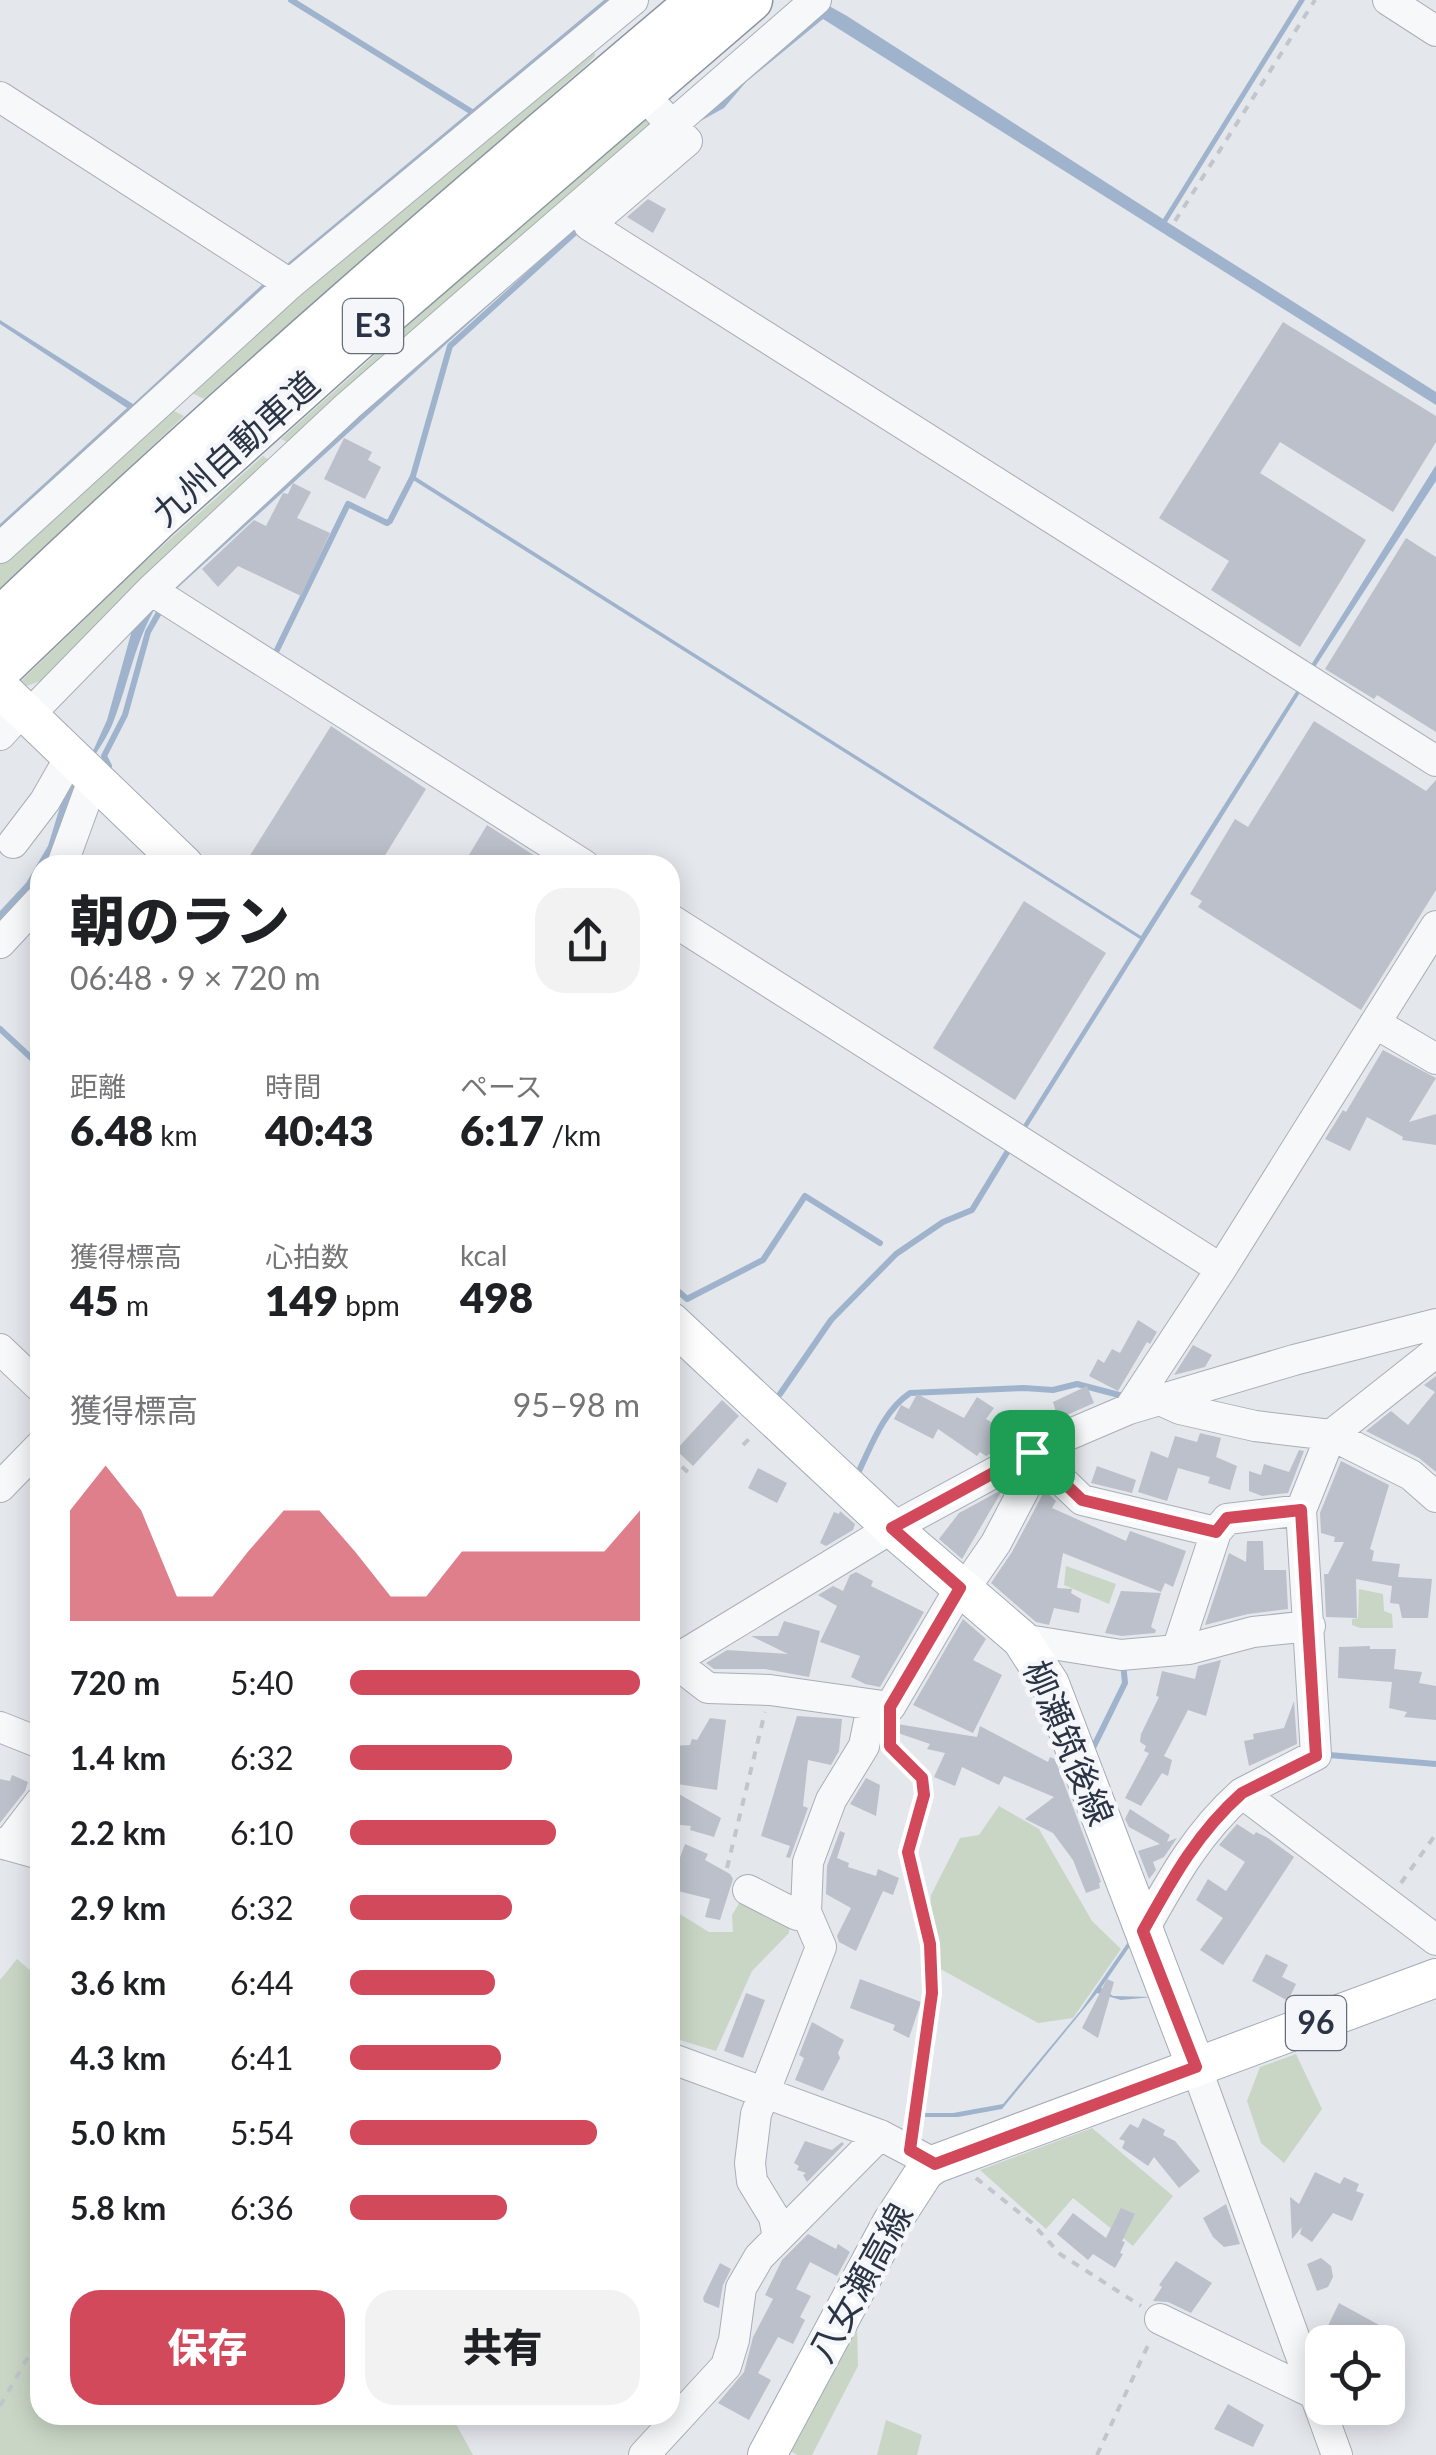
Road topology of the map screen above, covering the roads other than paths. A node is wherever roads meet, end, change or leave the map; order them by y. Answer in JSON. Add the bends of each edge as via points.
{"nodes":[{"id":1,"x":633,"y":0,"type":"edge"},
{"id":2,"x":699,"y":0,"type":"edge"},
{"id":3,"x":751,"y":0,"type":"edge"},
{"id":4,"x":816,"y":0,"type":"edge"},
{"id":5,"x":1388,"y":0,"type":"edge"},
{"id":6,"x":1436,"y":31,"type":"edge"},
{"id":7,"x":0,"y":97,"type":"edge"},
{"id":8,"x":663,"y":115,"type":"junction"},
{"id":9,"x":290,"y":284,"type":"junction"},
{"id":10,"x":164,"y":398,"type":"junction"},
{"id":11,"x":193,"y":414,"type":"dead end"},
{"id":12,"x":0,"y":548,"type":"edge"},
{"id":13,"x":158,"y":594,"type":"junction"},
{"id":14,"x":0,"y":619,"type":"edge"},
{"id":15,"x":10,"y":697,"type":"edge"},
{"id":16,"x":1436,"y":761,"type":"edge"},
{"id":17,"x":82,"y":768,"type":"junction"},
{"id":18,"x":12,"y":843,"type":"dead end"},
{"id":19,"x":64,"y":855,"type":"edge"},
{"id":20,"x":173,"y":855,"type":"edge"},
{"id":21,"x":568,"y":855,"type":"edge"},
{"id":22,"x":30,"y":911,"type":"edge"},
{"id":23,"x":680,"y":926,"type":"edge"},
{"id":24,"x":1436,"y":926,"type":"edge"},
{"id":25,"x":0,"y":943,"type":"edge"},
{"id":26,"x":1376,"y":1023,"type":"junction"},
{"id":27,"x":1436,"y":1059,"type":"edge"},
{"id":28,"x":1221,"y":1269,"type":"junction"},
{"id":29,"x":1436,"y":1324,"type":"edge"},
{"id":30,"x":680,"y":1330,"type":"edge"},
{"id":31,"x":0,"y":1349,"type":"edge"},
{"id":32,"x":1436,"y":1352,"type":"edge"},
{"id":33,"x":30,"y":1378,"type":"edge"},
{"id":34,"x":1160,"y":1400,"type":"junction"},
{"id":35,"x":1129,"y":1409,"type":"junction"},
{"id":36,"x":1331,"y":1436,"type":"junction"},
{"id":37,"x":30,"y":1456,"type":"edge"},
{"id":38,"x":1036,"y":1456,"type":"junction"},
{"id":39,"x":0,"y":1487,"type":"edge"},
{"id":40,"x":1436,"y":1497,"type":"edge"},
{"id":41,"x":1301,"y":1510,"type":"junction"},
{"id":42,"x":892,"y":1528,"type":"junction"},
{"id":43,"x":1216,"y":1532,"type":"junction"},
{"id":44,"x":961,"y":1589,"type":"junction"},
{"id":45,"x":1310,"y":1626,"type":"junction"},
{"id":46,"x":1022,"y":1639,"type":"junction"},
{"id":47,"x":1177,"y":1650,"type":"junction"},
{"id":48,"x":680,"y":1657,"type":"edge"},
{"id":49,"x":680,"y":1668,"type":"edge"},
{"id":50,"x":881,"y":1707,"type":"junction"},
{"id":51,"x":0,"y":1727,"type":"edge"},
{"id":52,"x":30,"y":1739,"type":"edge"},
{"id":53,"x":1242,"y":1793,"type":"junction"},
{"id":54,"x":30,"y":1814,"type":"edge"},
{"id":55,"x":4,"y":1844,"type":"edge"},
{"id":56,"x":30,"y":1851,"type":"edge"},
{"id":57,"x":737,"y":1879,"type":"road end"},
{"id":58,"x":806,"y":1912,"type":"junction"},
{"id":59,"x":1143,"y":1931,"type":"junction"},
{"id":60,"x":1436,"y":1940,"type":"edge"},
{"id":61,"x":1436,"y":1978,"type":"edge"},
{"id":62,"x":680,"y":2062,"type":"edge"},
{"id":63,"x":1196,"y":2067,"type":"junction"},
{"id":64,"x":762,"y":2093,"type":"junction"},
{"id":65,"x":880,"y":2135,"type":"junction"},
{"id":66,"x":922,"y":2157,"type":"junction"},
{"id":67,"x":778,"y":2236,"type":"junction"},
{"id":68,"x":1160,"y":2319,"type":"road end"},
{"id":69,"x":1305,"y":2362,"type":"edge"},
{"id":70,"x":1305,"y":2389,"type":"edge"},
{"id":71,"x":680,"y":2416,"type":"edge"},
{"id":72,"x":672,"y":2425,"type":"edge"},
{"id":73,"x":1327,"y":2425,"type":"edge"},
{"id":74,"x":644,"y":2455,"type":"edge"},
{"id":75,"x":768,"y":2455,"type":"edge"},
{"id":76,"x":1337,"y":2455,"type":"edge"}],
"edges":[{"from":1,"to":9,"type":"street","via":[[601,44]]},
{"from":2,"to":14,"type":"highway","name":"九州自動車道","number":"E3","via":[[329,317]]},
{"from":3,"to":15,"type":"highway","name":"九州自動車道","number":"E3","via":[[158,518]]},
{"from":4,"to":8,"type":"street"},
{"from":5,"to":6,"type":"street"},
{"from":7,"to":9,"type":"street"},
{"from":8,"to":13,"type":"street","via":[[274,459]]},
{"from":8,"to":16,"type":"street","via":[[687,141],[589,225]]},
{"from":9,"to":10,"type":"street"},
{"from":10,"to":11,"type":"street"},
{"from":10,"to":12,"type":"street"},
{"from":13,"to":15,"type":"street"},
{"from":13,"to":21,"type":"street"},
{"from":15,"to":17,"type":"main road"},
{"from":17,"to":18,"type":"street"},
{"from":17,"to":19,"type":"street"},
{"from":17,"to":20,"type":"main road"},
{"from":22,"to":25,"type":"street"},
{"from":23,"to":28,"type":"street"},
{"from":24,"to":26,"type":"street"},
{"from":26,"to":27,"type":"street"},
{"from":26,"to":28,"type":"street"},
{"from":28,"to":35,"type":"street"},
{"from":29,"to":34,"type":"street"},
{"from":30,"to":42,"type":"main road","name":"柳瀬筑後線"},
{"from":31,"to":33,"type":"street"},
{"from":32,"to":36,"type":"street"},
{"from":34,"to":35,"type":"street"},
{"from":34,"to":36,"type":"street","via":[[1255,1426]]},
{"from":35,"to":38,"type":"street"},
{"from":36,"to":40,"type":"street","via":[[1410,1474]]},
{"from":36,"to":41,"type":"street"},
{"from":37,"to":39,"type":"street"},
{"from":38,"to":42,"type":"street"},
{"from":38,"to":43,"type":"street","via":[[1082,1500]]},
{"from":38,"to":44,"type":"street","via":[[996,1543]]},
{"from":41,"to":43,"type":"street","via":[[1227,1518]]},
{"from":41,"to":45,"type":"street"},
{"from":42,"to":44,"type":"main road","name":"柳瀬筑後線"},
{"from":42,"to":48,"type":"street"},
{"from":43,"to":47,"type":"street"},
{"from":44,"to":46,"type":"main road","name":"柳瀬筑後線"},
{"from":44,"to":50,"type":"street"},
{"from":45,"to":47,"type":"street"},
{"from":45,"to":53,"type":"street","via":[[1316,1756]]},
{"from":46,"to":47,"type":"street","via":[[1121,1655]]},
{"from":46,"to":59,"type":"main road","name":"柳瀬筑後線","via":[[1050,1684]]},
{"from":49,"to":50,"type":"street","via":[[708,1688]]},
{"from":50,"to":58,"type":"street","via":[[831,1800],[808,1862]]},
{"from":51,"to":52,"type":"street"},
{"from":53,"to":59,"type":"street","via":[[1187,1852]]},
{"from":53,"to":60,"type":"street"},
{"from":54,"to":55,"type":"street"},
{"from":55,"to":56,"type":"street"},
{"from":57,"to":58,"type":"street","via":[[797,1915]]},
{"from":58,"to":64,"type":"street","via":[[821,1947]]},
{"from":59,"to":63,"type":"main road","name":"柳瀬筑後線"},
{"from":61,"to":63,"type":"main road","name":"八女瀬高線","number":"96"},
{"from":62,"to":64,"type":"street"},
{"from":63,"to":66,"type":"main road","name":"八女瀬高線","number":"96"},
{"from":63,"to":69,"type":"street"},
{"from":64,"to":65,"type":"street"},
{"from":64,"to":67,"type":"street","via":[[752,2181]]},
{"from":65,"to":66,"type":"street"},
{"from":65,"to":67,"type":"street"},
{"from":66,"to":75,"type":"main road","name":"八女瀬高線","via":[[925,2171]]},
{"from":67,"to":71,"type":"street","via":[[742,2288],[726,2366]]},
{"from":68,"to":70,"type":"street"},
{"from":72,"to":74,"type":"street"},
{"from":73,"to":76,"type":"street"}]}
